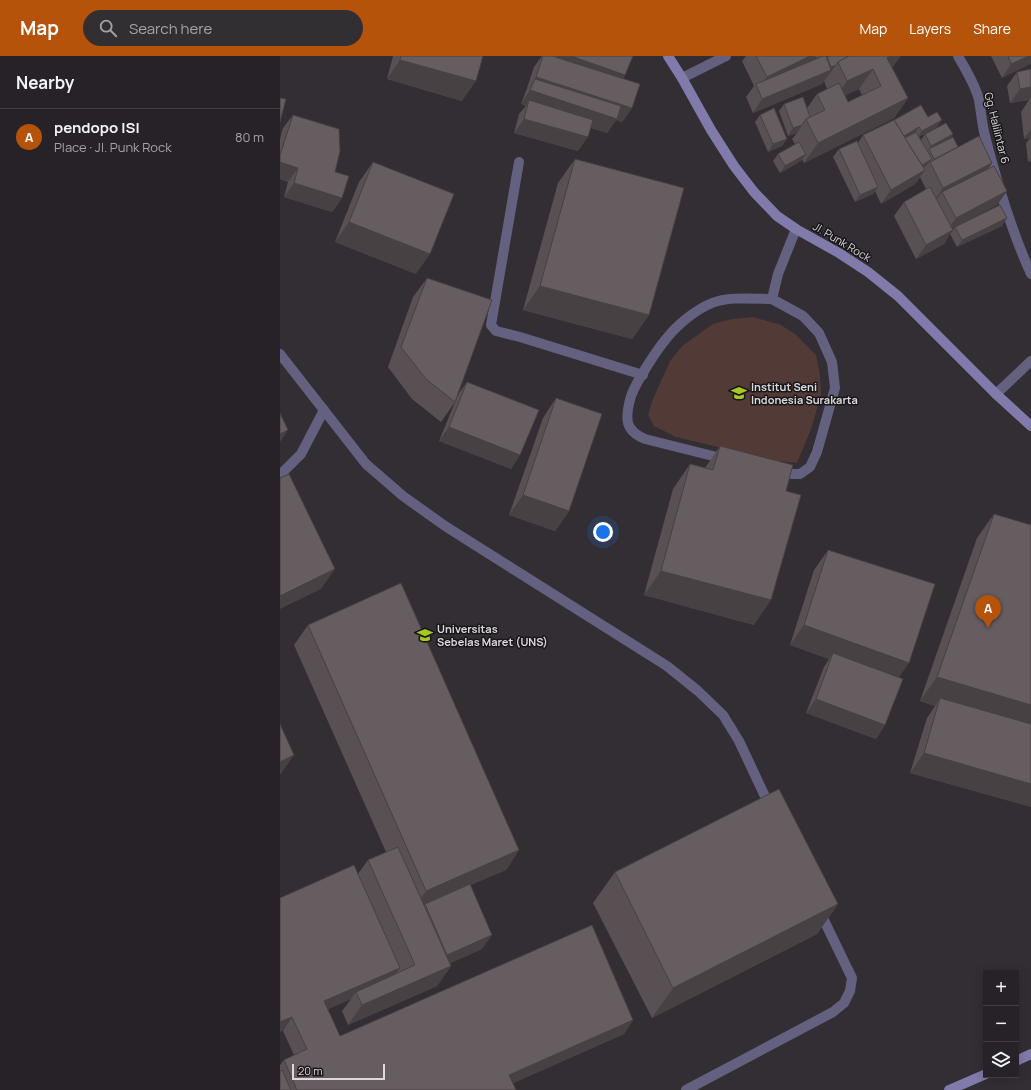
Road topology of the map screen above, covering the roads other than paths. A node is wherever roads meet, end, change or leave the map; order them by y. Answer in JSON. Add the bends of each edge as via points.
{"nodes":[{"id":1,"x":668,"y":56,"type":"edge"},
{"id":2,"x":726,"y":56,"type":"edge"},
{"id":3,"x":958,"y":56,"type":"edge"},
{"id":4,"x":682,"y":78,"type":"junction"},
{"id":5,"x":519,"y":162,"type":"dead end"},
{"id":6,"x":796,"y":229,"type":"junction"},
{"id":7,"x":1031,"y":274,"type":"edge"},
{"id":8,"x":772,"y":299,"type":"junction"},
{"id":9,"x":280,"y":354,"type":"edge"},
{"id":10,"x":1031,"y":361,"type":"edge"},
{"id":11,"x":642,"y":375,"type":"junction"},
{"id":12,"x":996,"y":394,"type":"junction"},
{"id":13,"x":324,"y":410,"type":"junction"},
{"id":14,"x":1031,"y":426,"type":"edge"},
{"id":15,"x":734,"y":461,"type":"edge"},
{"id":16,"x":771,"y":469,"type":"edge"},
{"id":17,"x":280,"y":475,"type":"edge"},
{"id":18,"x":773,"y":813,"type":"edge"},
{"id":19,"x":814,"y":899,"type":"edge"},
{"id":20,"x":1031,"y":1054,"type":"edge"},
{"id":21,"x":1019,"y":1060,"type":"edge"},
{"id":22,"x":983,"y":1075,"type":"edge"},
{"id":23,"x":686,"y":1090,"type":"edge"},
{"id":24,"x":949,"y":1090,"type":"edge"}],
"edges":[{"from":1,"to":4,"type":"main road","name":"Jl. Punk Rock"},
{"from":2,"to":4,"type":"street"},
{"from":3,"to":7,"type":"street","name":"Gg. Halilintar 6","via":[[978,99],[984,135],[1002,197]]},
{"from":4,"to":6,"type":"main road","name":"Jl. Punk Rock","via":[[734,166],[777,216]]},
{"from":5,"to":11,"type":"street","via":[[491,325],[496,331]]},
{"from":6,"to":8,"type":"street","via":[[778,274]]},
{"from":6,"to":12,"type":"main road","name":"Jl. Punk Rock","via":[[868,272],[898,296]]},
{"from":8,"to":11,"type":"street","via":[[727,299],[699,310],[682,322],[666,339]]},
{"from":8,"to":16,"type":"street","via":[[802,316],[818,333],[832,362],[835,388],[817,452],[810,467],[800,474]]},
{"from":9,"to":13,"type":"street"},
{"from":10,"to":12,"type":"street"},
{"from":11,"to":15,"type":"street","via":[[632,396],[628,416],[630,428],[638,436]]},
{"from":12,"to":14,"type":"main road","name":"Jl. Punk Rock"},
{"from":13,"to":17,"type":"street","via":[[301,454]]},
{"from":13,"to":18,"type":"street","via":[[366,464],[403,496],[445,526],[667,666],[698,691],[723,715]]},
{"from":19,"to":23,"type":"street","via":[[852,978],[850,991],[844,1003],[833,1012]]},
{"from":20,"to":21,"type":"main road"},
{"from":22,"to":24,"type":"main road"}]}
